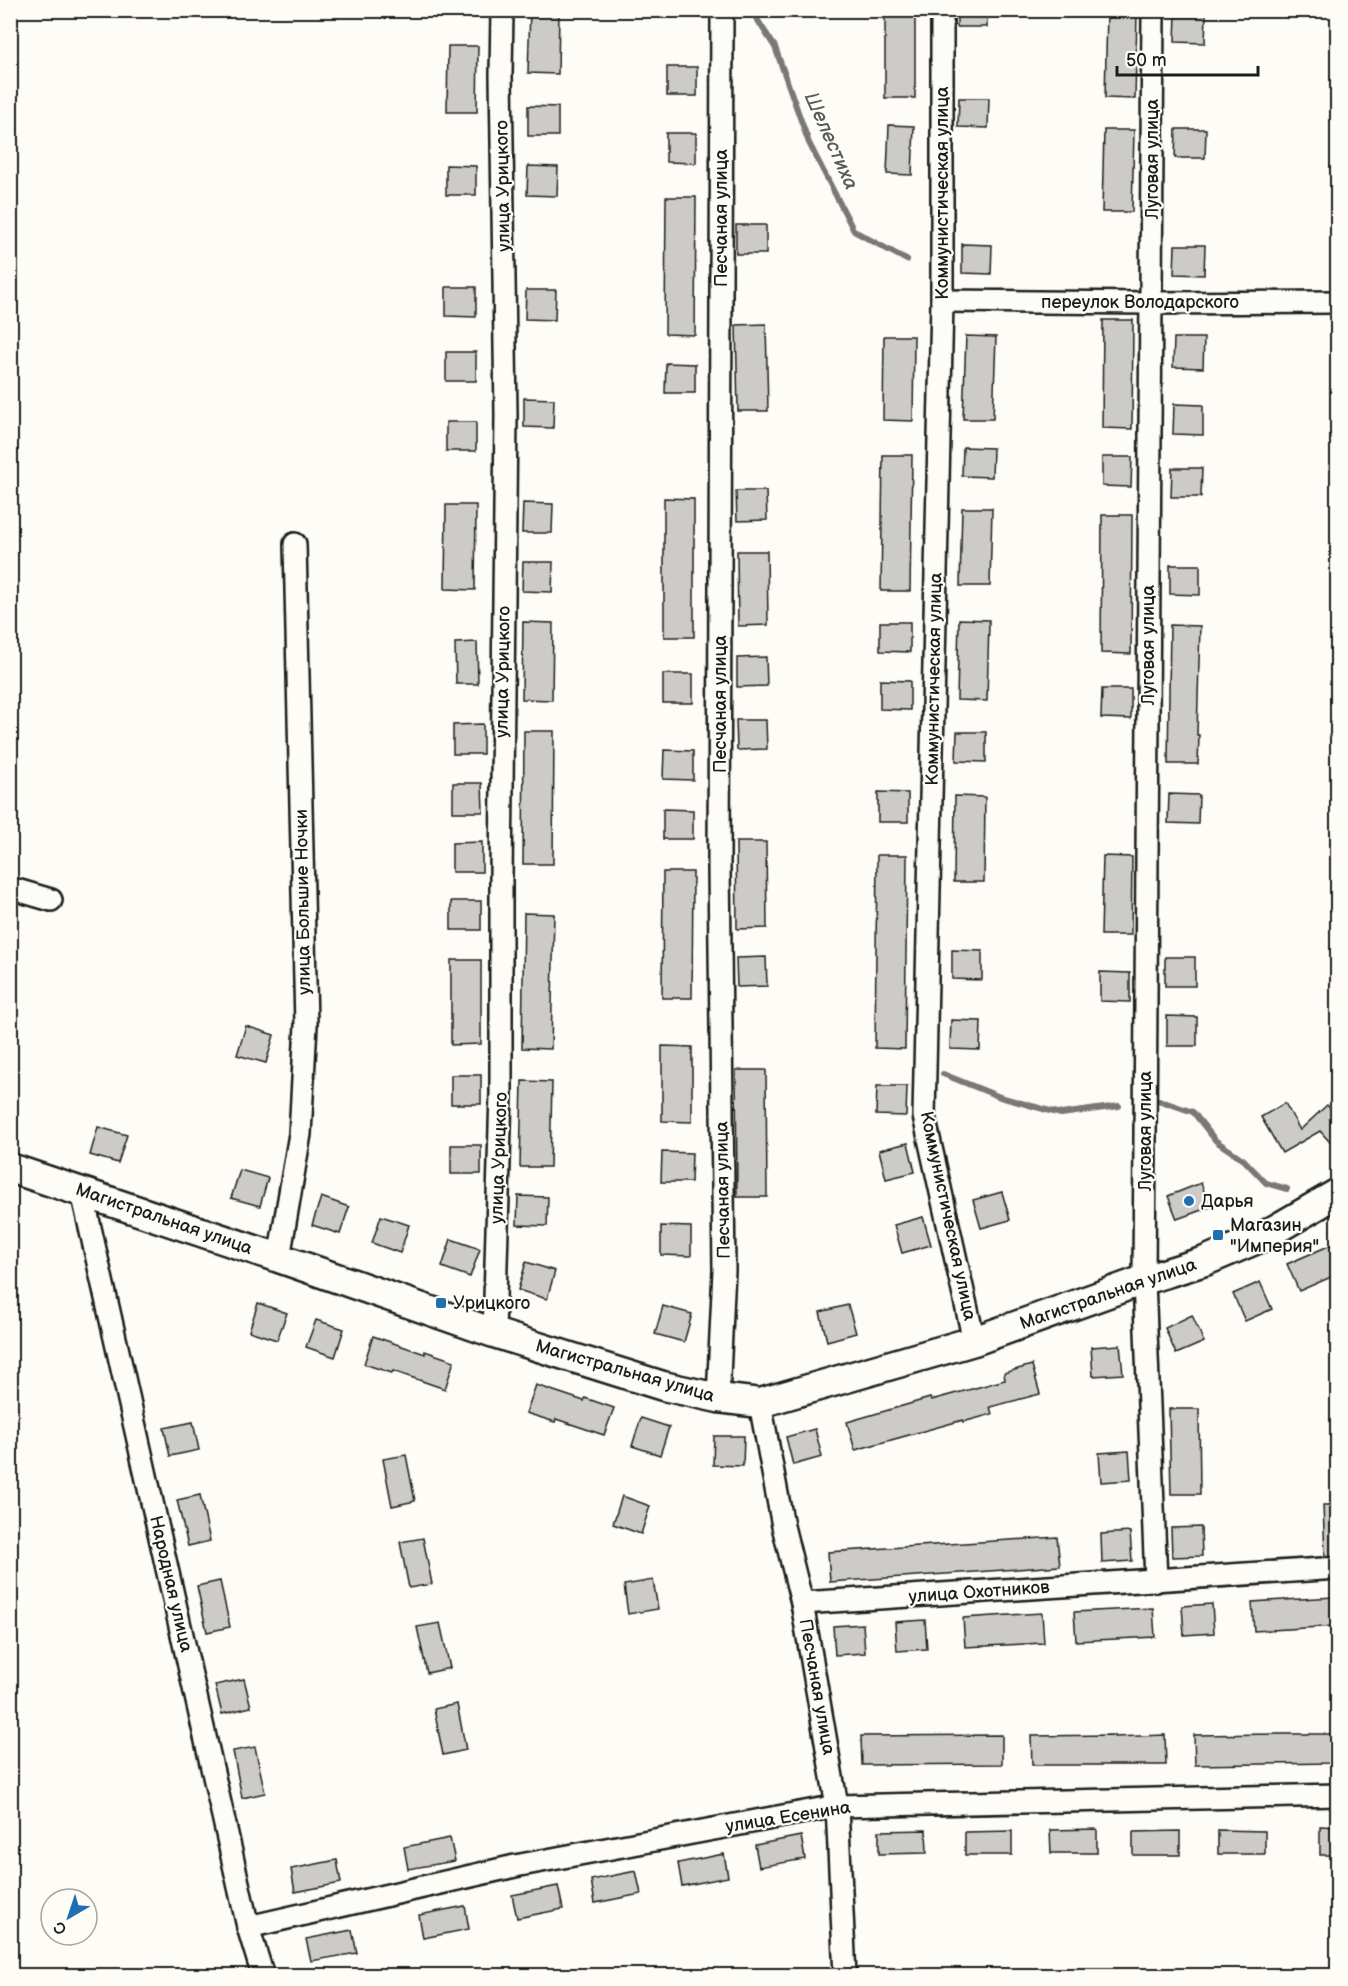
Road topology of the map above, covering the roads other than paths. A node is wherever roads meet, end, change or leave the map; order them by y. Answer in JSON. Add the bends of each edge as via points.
{"nodes":[{"id":1,"x":502,"y":10,"type":"edge"},
{"id":2,"x":722,"y":10,"type":"edge"},
{"id":3,"x":942,"y":10,"type":"edge"},
{"id":4,"x":1153,"y":10,"type":"edge"},
{"id":5,"x":942,"y":301,"type":"junction"},
{"id":6,"x":1338,"y":302,"type":"edge"},
{"id":7,"x":1151,"y":303,"type":"junction"},
{"id":8,"x":295,"y":544,"type":"dead end"},
{"id":9,"x":10,"y":888,"type":"edge"},
{"id":10,"x":51,"y":900,"type":"dead end"},
{"id":11,"x":10,"y":1168,"type":"edge"},
{"id":12,"x":82,"y":1192,"type":"junction"},
{"id":13,"x":1338,"y":1193,"type":"edge"},
{"id":14,"x":279,"y":1258,"type":"junction"},
{"id":15,"x":1144,"y":1280,"type":"junction"},
{"id":16,"x":494,"y":1333,"type":"junction"},
{"id":17,"x":974,"y":1341,"type":"junction"},
{"id":18,"x":718,"y":1398,"type":"junction"},
{"id":19,"x":760,"y":1403,"type":"junction"},
{"id":20,"x":1338,"y":1568,"type":"edge"},
{"id":21,"x":1156,"y":1581,"type":"junction"},
{"id":22,"x":802,"y":1603,"type":"junction"},
{"id":23,"x":1338,"y":1795,"type":"edge"},
{"id":24,"x":837,"y":1806,"type":"junction"},
{"id":25,"x":248,"y":1927,"type":"junction"},
{"id":26,"x":263,"y":1976,"type":"edge"},
{"id":27,"x":845,"y":1976,"type":"edge"}],
"edges":[{"from":1,"to":16,"type":"street","name":"улица Урицкого","via":[[506,414],[501,1093]]},
{"from":2,"to":18,"type":"street","name":"Песчаная улица","via":[[719,867],[724,1270]]},
{"from":3,"to":5,"type":"street","name":"Коммунистическая улица"},
{"from":4,"to":7,"type":"street","name":"Луговая улица"},
{"from":5,"to":7,"type":"street","name":"переулок Володарского"},
{"from":5,"to":17,"type":"street","name":"Коммунистическая улица","via":[[924,1116]]},
{"from":6,"to":7,"type":"street","name":"переулок Володарского"},
{"from":7,"to":15,"type":"street","name":"Луговая улица"},
{"from":8,"to":14,"type":"street","name":"улица Большие Ночки","via":[[306,1025],[300,1134]]},
{"from":9,"to":10,"type":"street"},
{"from":11,"to":12,"type":"street","name":"Магистральная улица"},
{"from":12,"to":14,"type":"street","name":"Магистральная улица"},
{"from":12,"to":25,"type":"street","name":"Народная улица"},
{"from":13,"to":15,"type":"street","name":"Магистральная улица","via":[[1264,1236],[1205,1261]]},
{"from":14,"to":16,"type":"street","name":"Магистральная улица"},
{"from":15,"to":17,"type":"street","name":"Магистральная улица"},
{"from":15,"to":21,"type":"street"},
{"from":16,"to":18,"type":"street","name":"Магистральная улица","via":[[663,1386]]},
{"from":17,"to":19,"type":"street","name":"Магистральная улица"},
{"from":18,"to":19,"type":"street","name":"Магистральная улица"},
{"from":19,"to":22,"type":"street","name":"Песчаная улица"},
{"from":20,"to":21,"type":"street","name":"улица Охотников"},
{"from":21,"to":22,"type":"street","name":"улица Охотников"},
{"from":22,"to":24,"type":"street","name":"Песчаная улица"},
{"from":23,"to":24,"type":"street","name":"улица Есенина"},
{"from":24,"to":25,"type":"street","name":"улица Есенина","via":[[515,1866]]},
{"from":24,"to":27,"type":"street","name":"Песчаная улица"},
{"from":25,"to":26,"type":"street","name":"Народная улица"}]}
